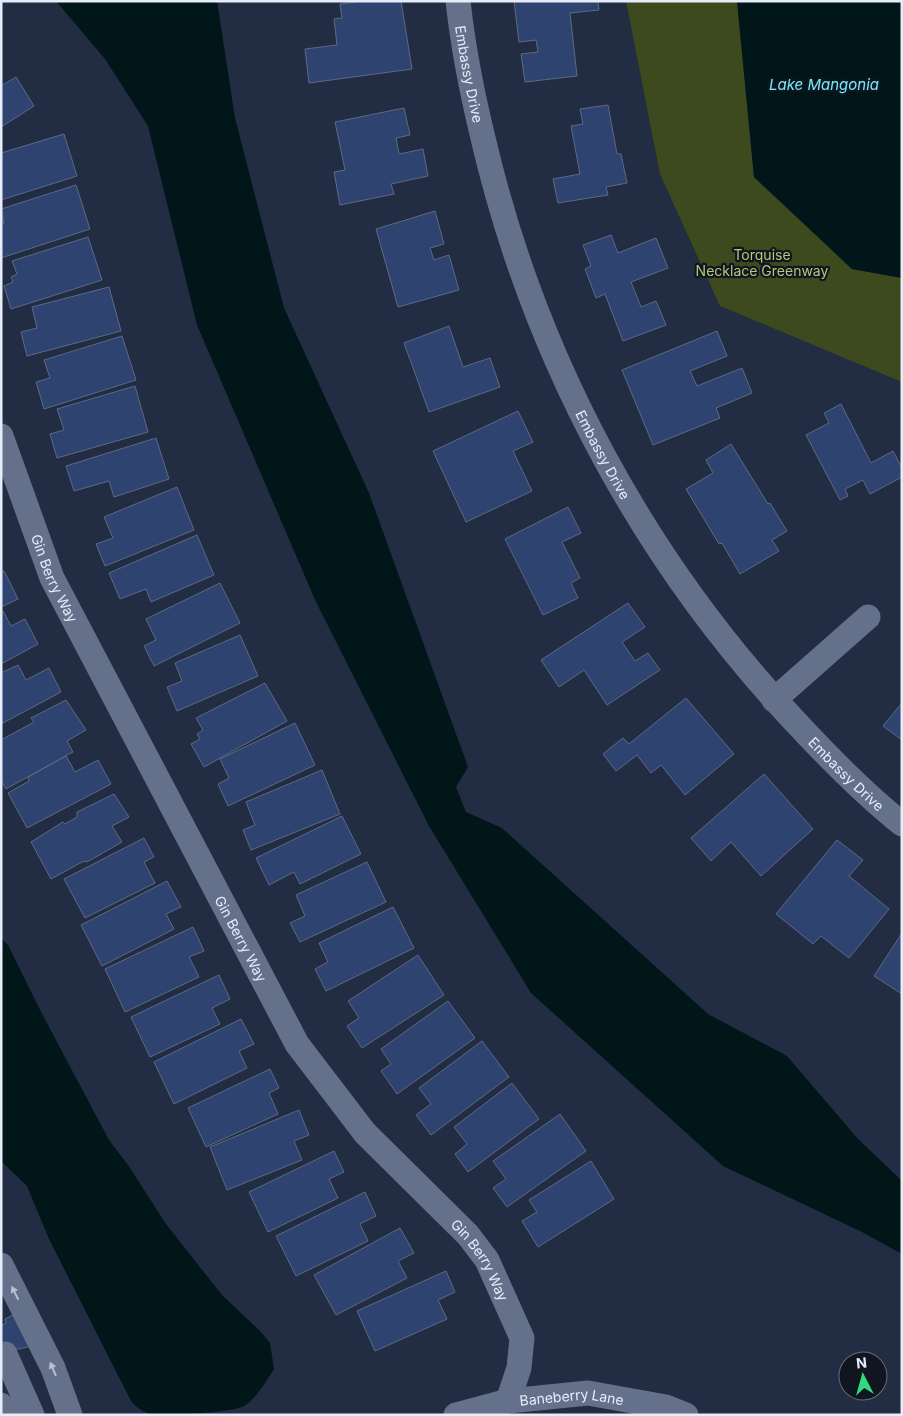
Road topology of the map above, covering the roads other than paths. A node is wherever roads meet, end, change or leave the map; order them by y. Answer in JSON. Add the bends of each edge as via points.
{"nodes":[{"id":1,"x":458,"y":1,"type":"edge"},
{"id":2,"x":1,"y":436,"type":"edge"},
{"id":3,"x":868,"y":617,"type":"dead end"},
{"id":4,"x":774,"y":700,"type":"junction"},
{"id":5,"x":902,"y":824,"type":"edge"},
{"id":6,"x":1,"y":1265,"type":"edge"},
{"id":7,"x":5,"y":1354,"type":"dead end"},
{"id":8,"x":508,"y":1401,"type":"junction"},
{"id":9,"x":1,"y":1405,"type":"edge"},
{"id":10,"x":6,"y":1415,"type":"edge"},
{"id":11,"x":32,"y":1415,"type":"edge"},
{"id":12,"x":70,"y":1415,"type":"edge"},
{"id":13,"x":456,"y":1415,"type":"edge"},
{"id":14,"x":686,"y":1415,"type":"edge"}],
"edges":[{"from":1,"to":4,"type":"street","name":"Embassy Drive","via":[[473,95],[508,235],[568,389],[632,508],[682,585]]},
{"from":2,"to":8,"type":"street","name":"Gin Berry Way","via":[[52,578],[297,1044],[365,1132],[468,1236],[487,1260],[522,1338],[519,1368]]},
{"from":3,"to":4,"type":"street"},
{"from":4,"to":5,"type":"street","name":"Embassy Drive","via":[[832,760]]},
{"from":12,"to":6,"type":"street","one_way":true,"via":[[53,1368]]},
{"from":7,"to":11,"type":"street"},
{"from":8,"to":13,"type":"street","name":"Baneberry Lane"},
{"from":8,"to":14,"type":"street","name":"Baneberry Lane","via":[[588,1393],[666,1407]]},
{"from":9,"to":10,"type":"street"}]}
